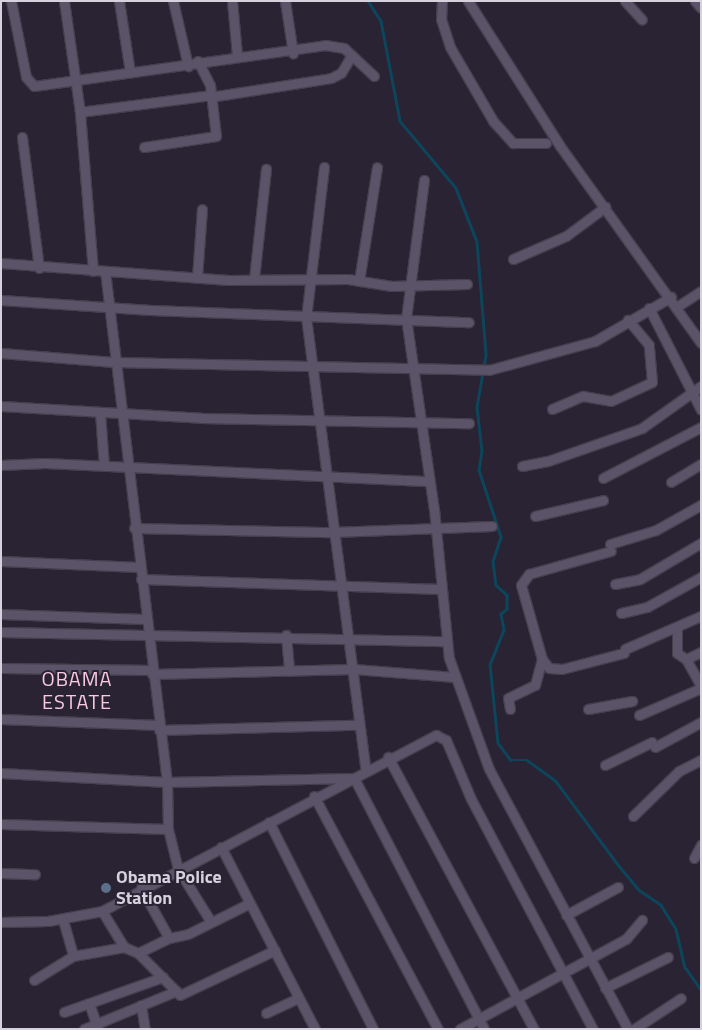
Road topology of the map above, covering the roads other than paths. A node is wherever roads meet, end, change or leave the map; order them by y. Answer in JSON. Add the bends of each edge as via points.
{"nodes":[{"id":1,"x":10,"y":1,"type":"edge"},
{"id":2,"x":64,"y":1,"type":"edge"},
{"id":3,"x":119,"y":1,"type":"edge"},
{"id":4,"x":173,"y":1,"type":"edge"},
{"id":5,"x":232,"y":1,"type":"edge"},
{"id":6,"x":285,"y":1,"type":"edge"},
{"id":7,"x":442,"y":1,"type":"edge"},
{"id":8,"x":468,"y":1,"type":"edge"},
{"id":9,"x":626,"y":1,"type":"edge"},
{"id":10,"x":695,"y":1,"type":"edge"},
{"id":11,"x":701,"y":8,"type":"edge"},
{"id":12,"x":642,"y":20,"type":"dead end"},
{"id":13,"x":293,"y":53,"type":"junction"},
{"id":14,"x":352,"y":55,"type":"junction"},
{"id":15,"x":237,"y":56,"type":"junction"},
{"id":16,"x":198,"y":60,"type":"junction"},
{"id":17,"x":188,"y":66,"type":"junction"},
{"id":18,"x":130,"y":72,"type":"junction"},
{"id":19,"x":374,"y":76,"type":"dead end"},
{"id":20,"x":76,"y":80,"type":"junction"},
{"id":21,"x":211,"y":96,"type":"junction"},
{"id":22,"x":80,"y":112,"type":"junction"},
{"id":23,"x":22,"y":137,"type":"dead end"},
{"id":24,"x":546,"y":143,"type":"dead end"},
{"id":25,"x":144,"y":147,"type":"dead end"},
{"id":26,"x":324,"y":167,"type":"dead end"},
{"id":27,"x":378,"y":167,"type":"dead end"},
{"id":28,"x":266,"y":169,"type":"dead end"},
{"id":29,"x":424,"y":180,"type":"dead end"},
{"id":30,"x":605,"y":207,"type":"junction"},
{"id":31,"x":202,"y":209,"type":"dead end"},
{"id":32,"x":514,"y":259,"type":"dead end"},
{"id":33,"x":1,"y":263,"type":"edge"},
{"id":34,"x":39,"y":268,"type":"junction"},
{"id":35,"x":92,"y":271,"type":"junction"},
{"id":36,"x":105,"y":272,"type":"junction"},
{"id":37,"x":196,"y":278,"type":"junction"},
{"id":38,"x":254,"y":279,"type":"junction"},
{"id":39,"x":309,"y":280,"type":"junction"},
{"id":40,"x":359,"y":281,"type":"junction"},
{"id":41,"x":467,"y":284,"type":"dead end"},
{"id":42,"x":408,"y":285,"type":"junction"},
{"id":43,"x":701,"y":291,"type":"edge"},
{"id":44,"x":671,"y":297,"type":"junction"},
{"id":45,"x":1,"y":300,"type":"edge"},
{"id":46,"x":678,"y":306,"type":"junction"},
{"id":47,"x":109,"y":307,"type":"junction"},
{"id":48,"x":649,"y":308,"type":"junction"},
{"id":49,"x":306,"y":317,"type":"junction"},
{"id":50,"x":406,"y":318,"type":"junction"},
{"id":51,"x":628,"y":320,"type":"junction"},
{"id":52,"x":469,"y":322,"type":"dead end"},
{"id":53,"x":701,"y":342,"type":"edge"},
{"id":54,"x":1,"y":353,"type":"edge"},
{"id":55,"x":114,"y":362,"type":"junction"},
{"id":56,"x":313,"y":369,"type":"junction"},
{"id":57,"x":413,"y":370,"type":"junction"},
{"id":58,"x":701,"y":386,"type":"edge"},
{"id":59,"x":689,"y":394,"type":"junction"},
{"id":60,"x":1,"y":406,"type":"edge"},
{"id":61,"x":552,"y":409,"type":"dead end"},
{"id":62,"x":701,"y":410,"type":"edge"},
{"id":63,"x":100,"y":412,"type":"junction"},
{"id":64,"x":121,"y":414,"type":"junction"},
{"id":65,"x":320,"y":422,"type":"junction"},
{"id":66,"x":469,"y":422,"type":"dead end"},
{"id":67,"x":421,"y":425,"type":"junction"},
{"id":68,"x":701,"y":427,"type":"edge"},
{"id":69,"x":701,"y":464,"type":"edge"},
{"id":70,"x":1,"y":465,"type":"edge"},
{"id":71,"x":104,"y":466,"type":"junction"},
{"id":72,"x":522,"y":466,"type":"dead end"},
{"id":73,"x":127,"y":468,"type":"junction"},
{"id":74,"x":326,"y":478,"type":"junction"},
{"id":75,"x":603,"y":478,"type":"dead end"},
{"id":76,"x":430,"y":481,"type":"junction"},
{"id":77,"x":671,"y":482,"type":"dead end"},
{"id":78,"x":603,"y":500,"type":"dead end"},
{"id":79,"x":701,"y":505,"type":"edge"},
{"id":80,"x":536,"y":516,"type":"dead end"},
{"id":81,"x":492,"y":526,"type":"dead end"},
{"id":82,"x":134,"y":528,"type":"junction"},
{"id":83,"x":436,"y":531,"type":"junction"},
{"id":84,"x":333,"y":532,"type":"junction"},
{"id":85,"x":701,"y":543,"type":"edge"},
{"id":86,"x":1,"y":561,"type":"edge"},
{"id":87,"x":139,"y":568,"type":"junction"},
{"id":88,"x":701,"y":577,"type":"edge"},
{"id":89,"x":141,"y":579,"type":"junction"},
{"id":90,"x":340,"y":584,"type":"junction"},
{"id":91,"x":615,"y":584,"type":"dead end"},
{"id":92,"x":441,"y":589,"type":"junction"},
{"id":93,"x":621,"y":613,"type":"dead end"},
{"id":94,"x":1,"y":614,"type":"edge"},
{"id":95,"x":701,"y":616,"type":"edge"},
{"id":96,"x":145,"y":619,"type":"junction"},
{"id":97,"x":677,"y":627,"type":"junction"},
{"id":98,"x":1,"y":632,"type":"edge"},
{"id":99,"x":286,"y":635,"type":"junction"},
{"id":100,"x":347,"y":636,"type":"junction"},
{"id":101,"x":148,"y":638,"type":"junction"},
{"id":102,"x":447,"y":641,"type":"junction"},
{"id":103,"x":701,"y":652,"type":"edge"},
{"id":104,"x":542,"y":659,"type":"junction"},
{"id":105,"x":686,"y":659,"type":"junction"},
{"id":106,"x":1,"y":668,"type":"edge"},
{"id":107,"x":354,"y":670,"type":"junction"},
{"id":108,"x":290,"y":671,"type":"junction"},
{"id":109,"x":152,"y":672,"type":"junction"},
{"id":110,"x":456,"y":677,"type":"junction"},
{"id":111,"x":701,"y":687,"type":"edge"},
{"id":112,"x":632,"y":701,"type":"dead end"},
{"id":113,"x":510,"y":709,"type":"dead end"},
{"id":114,"x":588,"y":709,"type":"dead end"},
{"id":115,"x":640,"y":715,"type":"dead end"},
{"id":116,"x":1,"y":719,"type":"edge"},
{"id":117,"x":701,"y":722,"type":"edge"},
{"id":118,"x":356,"y":725,"type":"junction"},
{"id":119,"x":159,"y":727,"type":"junction"},
{"id":120,"x":388,"y":757,"type":"junction"},
{"id":121,"x":701,"y":760,"type":"edge"},
{"id":122,"x":605,"y":765,"type":"dead end"},
{"id":123,"x":366,"y":770,"type":"junction"},
{"id":124,"x":1,"y":773,"type":"edge"},
{"id":125,"x":354,"y":778,"type":"junction"},
{"id":126,"x":167,"y":782,"type":"junction"},
{"id":127,"x":314,"y":796,"type":"junction"},
{"id":128,"x":633,"y":816,"type":"dead end"},
{"id":129,"x":269,"y":822,"type":"junction"},
{"id":130,"x":1,"y":824,"type":"edge"},
{"id":131,"x":168,"y":829,"type":"junction"},
{"id":132,"x":701,"y":845,"type":"edge"},
{"id":133,"x":221,"y":847,"type":"junction"},
{"id":134,"x":694,"y":858,"type":"dead end"},
{"id":135,"x":178,"y":869,"type":"junction"},
{"id":136,"x":1,"y":873,"type":"edge"},
{"id":137,"x":35,"y":874,"type":"dead end"},
{"id":138,"x":618,"y":887,"type":"dead end"},
{"id":139,"x":141,"y":888,"type":"junction"},
{"id":140,"x":250,"y":903,"type":"junction"},
{"id":141,"x":102,"y":911,"type":"junction"},
{"id":142,"x":566,"y":915,"type":"junction"},
{"id":143,"x":63,"y":920,"type":"junction"},
{"id":144,"x":642,"y":920,"type":"dead end"},
{"id":145,"x":1,"y":922,"type":"edge"},
{"id":146,"x":211,"y":922,"type":"junction"},
{"id":147,"x":169,"y":938,"type":"junction"},
{"id":148,"x":124,"y":947,"type":"junction"},
{"id":149,"x":274,"y":950,"type":"junction"},
{"id":150,"x":138,"y":953,"type":"junction"},
{"id":151,"x":73,"y":956,"type":"junction"},
{"id":152,"x":589,"y":957,"type":"junction"},
{"id":153,"x":668,"y":957,"type":"dead end"},
{"id":154,"x":563,"y":976,"type":"junction"},
{"id":155,"x":163,"y":977,"type":"junction"},
{"id":156,"x":34,"y":980,"type":"dead end"},
{"id":157,"x":606,"y":988,"type":"junction"},
{"id":158,"x":176,"y":991,"type":"junction"},
{"id":159,"x":298,"y":998,"type":"junction"},
{"id":160,"x":517,"y":998,"type":"junction"},
{"id":161,"x":681,"y":998,"type":"dead end"},
{"id":162,"x":89,"y":1003,"type":"junction"},
{"id":163,"x":142,"y":1005,"type":"junction"},
{"id":164,"x":64,"y":1012,"type":"dead end"},
{"id":165,"x":266,"y":1013,"type":"dead end"},
{"id":166,"x":477,"y":1016,"type":"junction"},
{"id":167,"x":97,"y":1026,"type":"edge"},
{"id":168,"x":84,"y":1029,"type":"edge"},
{"id":169,"x":145,"y":1029,"type":"edge"},
{"id":170,"x":315,"y":1029,"type":"edge"},
{"id":171,"x":373,"y":1029,"type":"edge"},
{"id":172,"x":438,"y":1029,"type":"edge"},
{"id":173,"x":460,"y":1029,"type":"edge"},
{"id":174,"x":484,"y":1029,"type":"edge"},
{"id":175,"x":534,"y":1029,"type":"edge"},
{"id":176,"x":593,"y":1029,"type":"edge"},
{"id":177,"x":628,"y":1029,"type":"edge"},
{"id":178,"x":634,"y":1029,"type":"edge"}],
"edges":[{"from":1,"to":20,"type":"street","via":[[28,82],[34,86]]},
{"from":2,"to":20,"type":"street"},
{"from":3,"to":18,"type":"street"},
{"from":4,"to":17,"type":"street"},
{"from":5,"to":15,"type":"street"},
{"from":6,"to":13,"type":"street"},
{"from":7,"to":24,"type":"street","via":[[441,19],[450,47],[492,121],[512,143]]},
{"from":8,"to":30,"type":"street","via":[[560,146]]},
{"from":9,"to":12,"type":"street"},
{"from":10,"to":11,"type":"street"},
{"from":13,"to":14,"type":"street","via":[[334,45]]},
{"from":13,"to":15,"type":"street","via":[[269,50]]},
{"from":14,"to":19,"type":"street"},
{"from":14,"to":21,"type":"street","via":[[341,73],[330,78]]},
{"from":15,"to":16,"type":"street"},
{"from":16,"to":17,"type":"street"},
{"from":16,"to":21,"type":"street"},
{"from":17,"to":18,"type":"street"},
{"from":18,"to":20,"type":"street"},
{"from":20,"to":22,"type":"street"},
{"from":21,"to":22,"type":"street"},
{"from":21,"to":25,"type":"street","via":[[216,136]]},
{"from":22,"to":35,"type":"street"},
{"from":23,"to":34,"type":"street"},
{"from":26,"to":39,"type":"street"},
{"from":27,"to":40,"type":"street"},
{"from":28,"to":38,"type":"street"},
{"from":29,"to":42,"type":"street"},
{"from":30,"to":32,"type":"street","via":[[566,236]]},
{"from":30,"to":44,"type":"street"},
{"from":31,"to":37,"type":"street"},
{"from":33,"to":34,"type":"street"},
{"from":34,"to":35,"type":"street"},
{"from":35,"to":36,"type":"street"},
{"from":36,"to":37,"type":"street"},
{"from":36,"to":47,"type":"street"},
{"from":37,"to":38,"type":"street"},
{"from":38,"to":39,"type":"street"},
{"from":39,"to":40,"type":"street"},
{"from":39,"to":49,"type":"street"},
{"from":40,"to":42,"type":"street"},
{"from":41,"to":42,"type":"street"},
{"from":42,"to":50,"type":"street"},
{"from":43,"to":46,"type":"street"},
{"from":44,"to":46,"type":"street"},
{"from":44,"to":48,"type":"street"},
{"from":45,"to":47,"type":"street"},
{"from":46,"to":53,"type":"street"},
{"from":47,"to":49,"type":"street"},
{"from":47,"to":55,"type":"street"},
{"from":48,"to":51,"type":"street"},
{"from":48,"to":59,"type":"street","via":[[680,363]]},
{"from":49,"to":50,"type":"street"},
{"from":49,"to":56,"type":"street"},
{"from":50,"to":52,"type":"street"},
{"from":50,"to":57,"type":"street"},
{"from":51,"to":57,"type":"street","via":[[595,341],[484,370]]},
{"from":51,"to":61,"type":"street","via":[[649,345],[652,382],[611,401],[583,396]]},
{"from":54,"to":55,"type":"street"},
{"from":55,"to":56,"type":"street"},
{"from":55,"to":64,"type":"street"},
{"from":56,"to":57,"type":"street"},
{"from":56,"to":65,"type":"street"},
{"from":57,"to":67,"type":"street"},
{"from":58,"to":59,"type":"street"},
{"from":59,"to":62,"type":"street"},
{"from":59,"to":72,"type":"street","via":[[642,428]]},
{"from":60,"to":63,"type":"street"},
{"from":63,"to":64,"type":"street"},
{"from":63,"to":71,"type":"street"},
{"from":64,"to":65,"type":"street"},
{"from":64,"to":73,"type":"street"},
{"from":65,"to":67,"type":"street"},
{"from":65,"to":74,"type":"street"},
{"from":66,"to":67,"type":"street"},
{"from":67,"to":76,"type":"street"},
{"from":68,"to":75,"type":"street"},
{"from":69,"to":77,"type":"street"},
{"from":70,"to":71,"type":"street"},
{"from":71,"to":73,"type":"street"},
{"from":73,"to":74,"type":"street"},
{"from":73,"to":82,"type":"street"},
{"from":74,"to":76,"type":"street"},
{"from":74,"to":84,"type":"street"},
{"from":76,"to":83,"type":"street"},
{"from":78,"to":80,"type":"street"},
{"from":79,"to":104,"type":"street","via":[[662,527],[529,574],[521,584]]},
{"from":81,"to":83,"type":"street"},
{"from":82,"to":84,"type":"street"},
{"from":82,"to":87,"type":"street"},
{"from":83,"to":84,"type":"street"},
{"from":83,"to":92,"type":"street"},
{"from":84,"to":90,"type":"street"},
{"from":85,"to":91,"type":"street","via":[[640,579]]},
{"from":86,"to":87,"type":"street"},
{"from":87,"to":89,"type":"street"},
{"from":88,"to":93,"type":"street","via":[[647,607]]},
{"from":89,"to":90,"type":"street"},
{"from":89,"to":96,"type":"street"},
{"from":90,"to":92,"type":"street"},
{"from":90,"to":100,"type":"street"},
{"from":92,"to":102,"type":"street"},
{"from":94,"to":96,"type":"street"},
{"from":95,"to":97,"type":"street"},
{"from":96,"to":101,"type":"street"},
{"from":97,"to":104,"type":"street","via":[[624,651],[562,669],[549,668]]},
{"from":97,"to":105,"type":"street","via":[[677,653]]},
{"from":98,"to":101,"type":"street"},
{"from":99,"to":100,"type":"street"},
{"from":99,"to":101,"type":"street"},
{"from":99,"to":108,"type":"street"},
{"from":100,"to":102,"type":"street"},
{"from":100,"to":107,"type":"street"},
{"from":101,"to":109,"type":"street"},
{"from":102,"to":110,"type":"street"},
{"from":103,"to":105,"type":"street"},
{"from":104,"to":113,"type":"street","via":[[536,685],[508,698]]},
{"from":105,"to":111,"type":"street"},
{"from":106,"to":109,"type":"street"},
{"from":107,"to":108,"type":"street"},
{"from":107,"to":110,"type":"street"},
{"from":107,"to":118,"type":"street"},
{"from":108,"to":109,"type":"street"},
{"from":109,"to":119,"type":"street"},
{"from":110,"to":142,"type":"street","via":[[489,769]]},
{"from":111,"to":115,"type":"street"},
{"from":112,"to":114,"type":"street"},
{"from":116,"to":119,"type":"street"},
{"from":117,"to":122,"type":"street"},
{"from":118,"to":119,"type":"street"},
{"from":118,"to":123,"type":"street"},
{"from":119,"to":126,"type":"street"},
{"from":120,"to":123,"type":"street"},
{"from":120,"to":154,"type":"street","via":[[432,735],[446,740],[471,799]]},
{"from":120,"to":160,"type":"street"},
{"from":121,"to":128,"type":"street","via":[[679,771]]},
{"from":123,"to":125,"type":"street"},
{"from":124,"to":126,"type":"street"},
{"from":125,"to":126,"type":"street"},
{"from":125,"to":127,"type":"street"},
{"from":125,"to":166,"type":"street"},
{"from":126,"to":131,"type":"street"},
{"from":127,"to":129,"type":"street"},
{"from":127,"to":172,"type":"street"},
{"from":129,"to":133,"type":"street"},
{"from":129,"to":171,"type":"street"},
{"from":130,"to":131,"type":"street"},
{"from":131,"to":135,"type":"street"},
{"from":132,"to":134,"type":"street"},
{"from":133,"to":135,"type":"street"},
{"from":133,"to":140,"type":"street"},
{"from":135,"to":139,"type":"street","via":[[178,875]]},
{"from":135,"to":146,"type":"street"},
{"from":136,"to":137,"type":"street"},
{"from":138,"to":142,"type":"street"},
{"from":139,"to":141,"type":"street"},
{"from":139,"to":147,"type":"street"},
{"from":140,"to":146,"type":"street"},
{"from":140,"to":149,"type":"street"},
{"from":141,"to":143,"type":"street"},
{"from":141,"to":148,"type":"street"},
{"from":142,"to":152,"type":"street"},
{"from":143,"to":145,"type":"street"},
{"from":143,"to":151,"type":"street"},
{"from":144,"to":152,"type":"street","via":[[626,939]]},
{"from":146,"to":147,"type":"street","via":[[177,939]]},
{"from":147,"to":150,"type":"street"},
{"from":148,"to":150,"type":"street"},
{"from":148,"to":151,"type":"street"},
{"from":149,"to":158,"type":"street","via":[[185,995]]},
{"from":149,"to":159,"type":"street"},
{"from":150,"to":155,"type":"street"},
{"from":151,"to":156,"type":"street"},
{"from":152,"to":154,"type":"street"},
{"from":152,"to":157,"type":"street"},
{"from":153,"to":157,"type":"street"},
{"from":154,"to":160,"type":"street"},
{"from":154,"to":176,"type":"street"},
{"from":155,"to":158,"type":"street"},
{"from":155,"to":162,"type":"street"},
{"from":157,"to":177,"type":"street"},
{"from":158,"to":163,"type":"street"},
{"from":159,"to":165,"type":"street"},
{"from":159,"to":170,"type":"street"},
{"from":160,"to":166,"type":"street"},
{"from":160,"to":175,"type":"street"},
{"from":161,"to":178,"type":"street"},
{"from":162,"to":164,"type":"street"},
{"from":162,"to":167,"type":"street"},
{"from":163,"to":167,"type":"street"},
{"from":163,"to":169,"type":"street"},
{"from":166,"to":173,"type":"street"},
{"from":166,"to":174,"type":"street"},
{"from":167,"to":168,"type":"street"}]}
